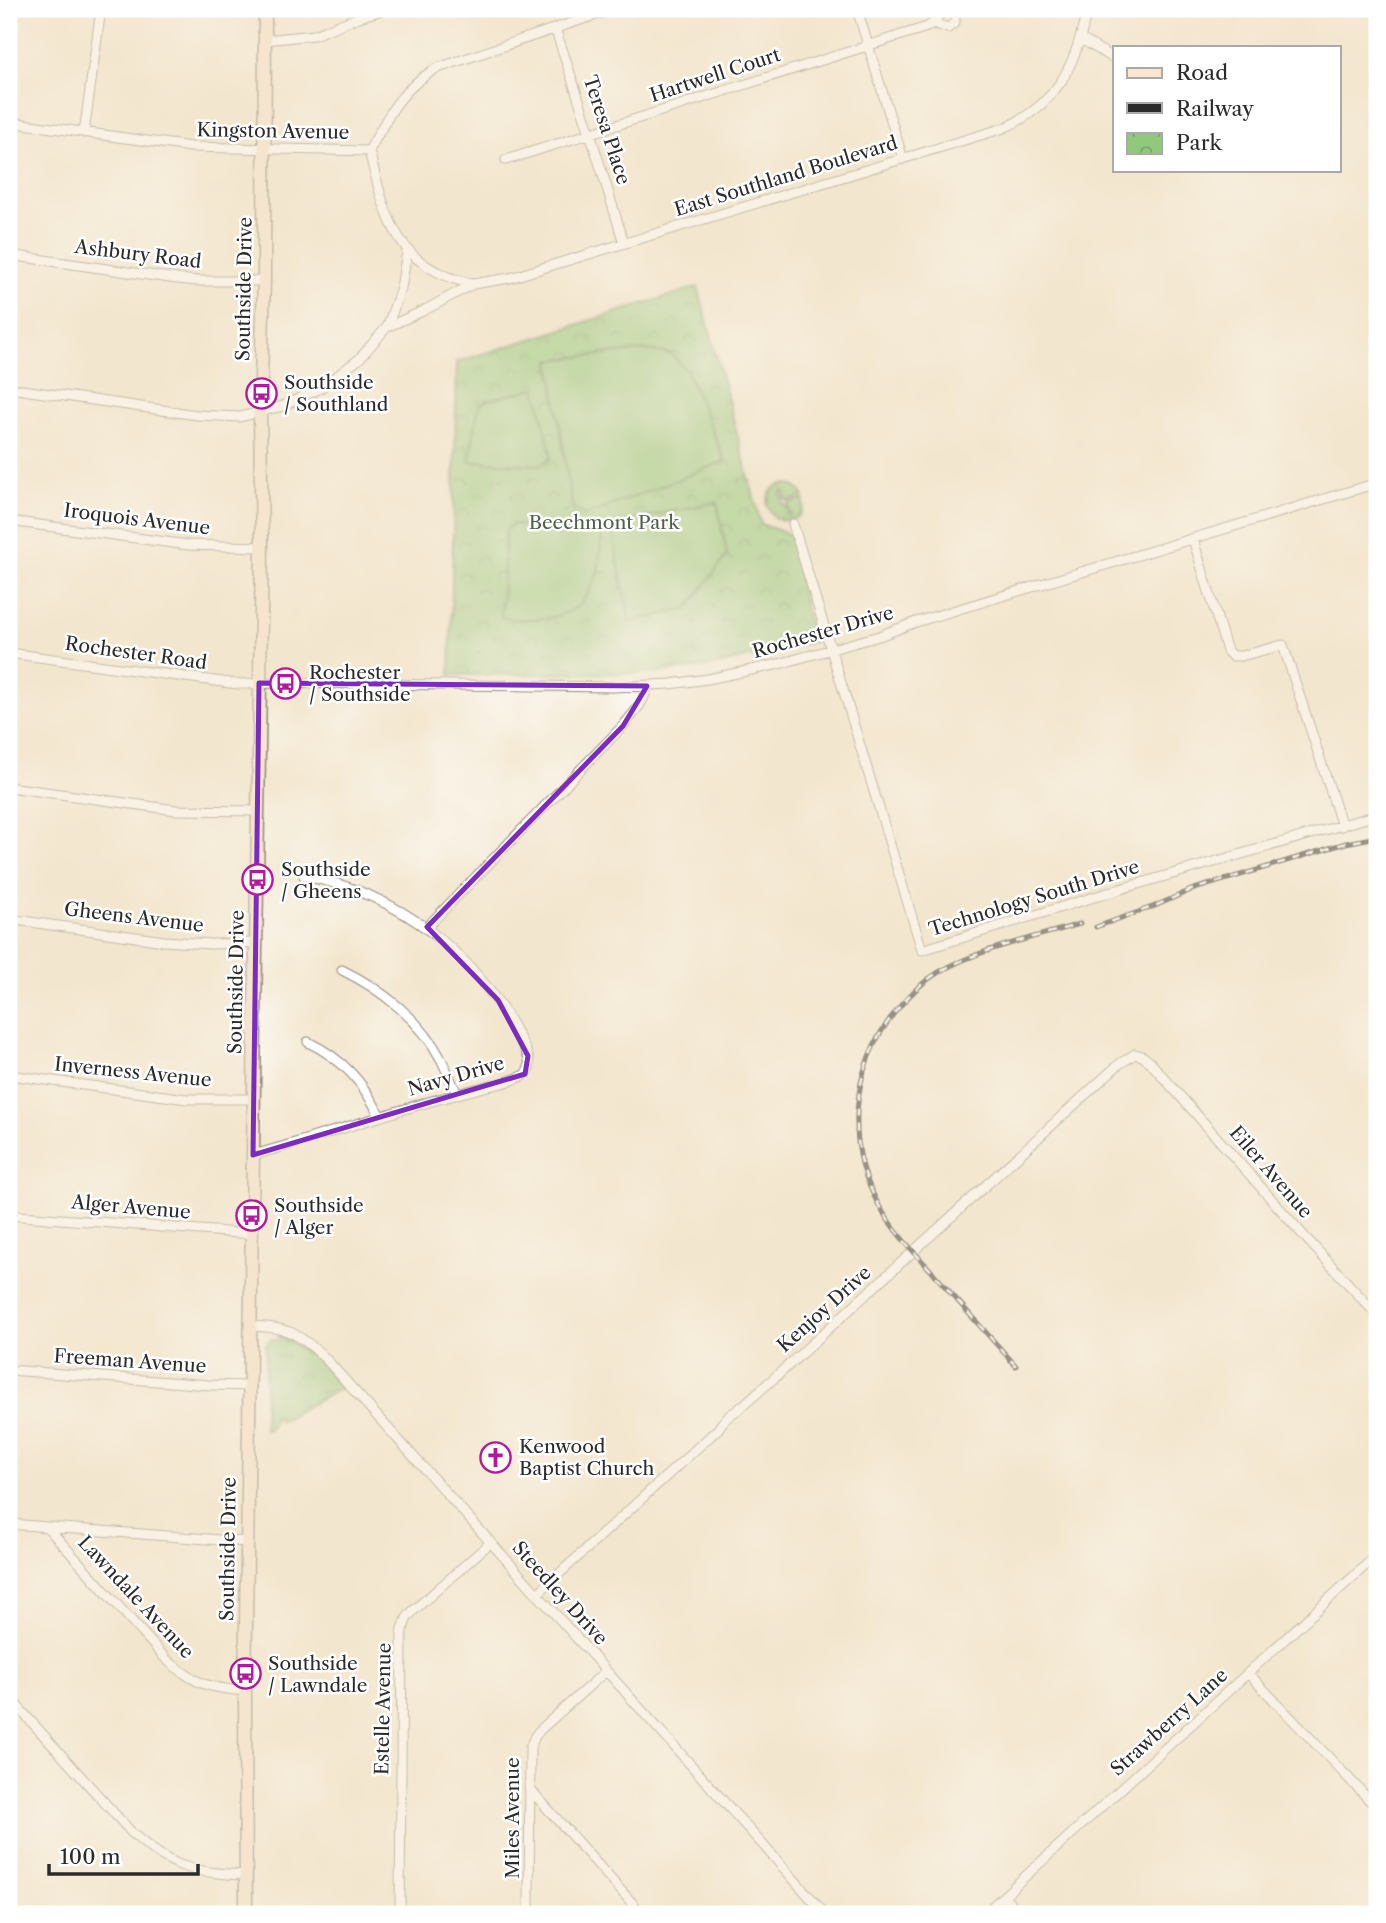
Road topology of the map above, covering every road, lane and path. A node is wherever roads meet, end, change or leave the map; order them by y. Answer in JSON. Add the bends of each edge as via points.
{"nodes":[{"id":1,"x":101,"y":9,"type":"edge"},
{"id":2,"x":265,"y":9,"type":"edge"},
{"id":3,"x":386,"y":9,"type":"edge"},
{"id":4,"x":613,"y":9,"type":"edge"},
{"id":5,"x":857,"y":9,"type":"edge"},
{"id":6,"x":1089,"y":10,"type":"edge"},
{"id":7,"x":933,"y":23,"type":"dead end"},
{"id":8,"x":555,"y":28,"type":"junction"},
{"id":9,"x":1081,"y":39,"type":"junction"},
{"id":10,"x":265,"y":40,"type":"junction"},
{"id":11,"x":869,"y":45,"type":"junction"},
{"id":12,"x":1113,"y":58,"type":"edge"},
{"id":13,"x":9,"y":122,"type":"edge"},
{"id":14,"x":84,"y":133,"type":"junction"},
{"id":15,"x":590,"y":133,"type":"junction"},
{"id":16,"x":265,"y":148,"type":"junction"},
{"id":17,"x":369,"y":151,"type":"junction"},
{"id":18,"x":903,"y":159,"type":"junction"},
{"id":19,"x":506,"y":160,"type":"dead end"},
{"id":20,"x":624,"y":243,"type":"junction"},
{"id":21,"x":407,"y":251,"type":"junction"},
{"id":22,"x":9,"y":256,"type":"edge"},
{"id":23,"x":264,"y":281,"type":"junction"},
{"id":24,"x":473,"y":284,"type":"junction"},
{"id":25,"x":387,"y":327,"type":"junction"},
{"id":26,"x":9,"y":388,"type":"edge"},
{"id":27,"x":260,"y":413,"type":"junction"},
{"id":28,"x":1377,"y":483,"type":"edge"},
{"id":29,"x":9,"y":521,"type":"edge"},
{"id":30,"x":793,"y":524,"type":"dead end"},
{"id":31,"x":1193,"y":539,"type":"junction"},
{"id":32,"x":262,"y":547,"type":"junction"},
{"id":33,"x":830,"y":649,"type":"junction"},
{"id":34,"x":9,"y":653,"type":"edge"},
{"id":35,"x":259,"y":683,"type":"junction"},
{"id":36,"x":647,"y":686,"type":"junction"},
{"id":37,"x":9,"y":787,"type":"edge"},
{"id":38,"x":258,"y":811,"type":"junction"},
{"id":39,"x":1377,"y":815,"type":"edge"},
{"id":40,"x":1342,"y":826,"type":"junction"},
{"id":41,"x":304,"y":876,"type":"dead end"},
{"id":42,"x":9,"y":919,"type":"edge"},
{"id":43,"x":426,"y":927,"type":"junction"},
{"id":44,"x":256,"y":943,"type":"junction"},
{"id":45,"x":342,"y":970,"type":"dead end"},
{"id":46,"x":308,"y":1042,"type":"dead end"},
{"id":47,"x":1138,"y":1055,"type":"joint"},
{"id":48,"x":9,"y":1075,"type":"edge"},
{"id":49,"x":457,"y":1094,"type":"junction"},
{"id":50,"x":254,"y":1099,"type":"junction"},
{"id":51,"x":380,"y":1116,"type":"junction"},
{"id":52,"x":253,"y":1155,"type":"junction"},
{"id":53,"x":9,"y":1215,"type":"edge"},
{"id":54,"x":251,"y":1234,"type":"junction"},
{"id":55,"x":1377,"y":1315,"type":"edge"},
{"id":56,"x":250,"y":1326,"type":"junction"},
{"id":57,"x":9,"y":1370,"type":"edge"},
{"id":58,"x":249,"y":1387,"type":"junction"},
{"id":59,"x":9,"y":1524,"type":"edge"},
{"id":60,"x":48,"y":1528,"type":"junction"},
{"id":61,"x":247,"y":1542,"type":"junction"},
{"id":62,"x":491,"y":1542,"type":"junction"},
{"id":63,"x":1377,"y":1555,"type":"edge"},
{"id":64,"x":537,"y":1594,"type":"junction"},
{"id":65,"x":606,"y":1671,"type":"junction"},
{"id":66,"x":1248,"y":1673,"type":"junction"},
{"id":67,"x":245,"y":1691,"type":"junction"},
{"id":68,"x":9,"y":1697,"type":"edge"},
{"id":69,"x":529,"y":1788,"type":"junction"},
{"id":70,"x":1377,"y":1808,"type":"edge"},
{"id":71,"x":244,"y":1875,"type":"junction"},
{"id":72,"x":1004,"y":1896,"type":"junction"},
{"id":73,"x":246,"y":1914,"type":"edge"},
{"id":74,"x":400,"y":1914,"type":"edge"},
{"id":75,"x":529,"y":1914,"type":"edge"},
{"id":76,"x":642,"y":1914,"type":"edge"},
{"id":77,"x":825,"y":1914,"type":"edge"},
{"id":78,"x":984,"y":1914,"type":"edge"},
{"id":79,"x":1021,"y":1914,"type":"edge"}],
"edges":[{"from":1,"to":14,"type":"street"},
{"from":2,"to":10,"type":"main road","name":"Southside Drive"},
{"from":3,"to":10,"type":"street","via":[[314,35]]},
{"from":4,"to":8,"type":"street","name":"Kingston Avenue"},
{"from":5,"to":11,"type":"street"},
{"from":6,"to":9,"type":"street","name":"East Southland Boulevard"},
{"from":7,"to":11,"type":"street","name":"Hartwell Court"},
{"from":8,"to":15,"type":"street","name":"Teresa Place"},
{"from":8,"to":17,"type":"street","name":"Kingston Avenue","via":[[428,73],[399,98]]},
{"from":9,"to":12,"type":"street"},
{"from":9,"to":18,"type":"street","name":"East Southland Boulevard","via":[[1055,91],[1022,120]]},
{"from":10,"to":16,"type":"main road","name":"Southside Drive"},
{"from":11,"to":15,"type":"street","name":"Hartwell Court"},
{"from":11,"to":18,"type":"street"},
{"from":13,"to":14,"type":"street","name":"Kingston Avenue"},
{"from":14,"to":16,"type":"street","name":"Kingston Avenue","via":[[191,147]]},
{"from":15,"to":19,"type":"street","name":"Hartwell Court"},
{"from":15,"to":20,"type":"street","name":"Teresa Place"},
{"from":16,"to":17,"type":"street","name":"Kingston Avenue"},
{"from":16,"to":23,"type":"main road","name":"Southside Drive"},
{"from":17,"to":21,"type":"street","via":[[387,214]]},
{"from":18,"to":20,"type":"street","name":"East Southland Boulevard"},
{"from":20,"to":24,"type":"street","name":"East Southland Boulevard","via":[[510,278]]},
{"from":21,"to":24,"type":"street","via":[[441,274]]},
{"from":21,"to":25,"type":"street","via":[[401,288]]},
{"from":22,"to":23,"type":"street","name":"Ashbury Road","via":[[187,280]]},
{"from":23,"to":27,"type":"main road","name":"Southside Drive"},
{"from":24,"to":25,"type":"street","name":"East Southland Boulevard"},
{"from":25,"to":27,"type":"street","via":[[359,359],[321,388]]},
{"from":26,"to":27,"type":"street","via":[[197,415]]},
{"from":27,"to":32,"type":"main road","name":"Southside Drive"},
{"from":28,"to":31,"type":"street","name":"Rochester Drive"},
{"from":29,"to":32,"type":"street","name":"Iroquois Avenue","via":[[188,545]]},
{"from":30,"to":33,"type":"street"},
{"from":31,"to":33,"type":"street","name":"Rochester Drive"},
{"from":31,"to":40,"type":"street","via":[[1227,652],[1241,656],[1283,645]]},
{"from":32,"to":35,"type":"main road","name":"Southside Drive"},
{"from":33,"to":36,"type":"street","name":"Rochester Drive","via":[[737,674]]},
{"from":33,"to":40,"type":"street","name":"Technology South Drive","via":[[922,950]]},
{"from":34,"to":35,"type":"street","name":"Rochester Road","via":[[237,684]]},
{"from":35,"to":36,"type":"street","name":"Rochester Drive"},
{"from":35,"to":38,"type":"main road","name":"Southside Drive"},
{"from":36,"to":43,"type":"street","via":[[623,726]]},
{"from":37,"to":38,"type":"street","via":[[176,810]]},
{"from":38,"to":44,"type":"main road","name":"Southside Drive"},
{"from":39,"to":40,"type":"street","name":"Technology South Drive"},
{"from":41,"to":43,"type":"street","name":"Navy Drive","via":[[354,888]]},
{"from":42,"to":44,"type":"street","name":"Gheens Avenue","via":[[164,941]]},
{"from":43,"to":49,"type":"street","name":"Navy Drive","via":[[460,956],[498,1000],[528,1056],[525,1074]]},
{"from":44,"to":50,"type":"main road","name":"Southside Drive"},
{"from":45,"to":49,"type":"street","via":[[382,993],[423,1032]]},
{"from":46,"to":51,"type":"street","via":[[346,1066]]},
{"from":47,"to":55,"type":"street","name":"Eiler Avenue","via":[[1149,1061]]},
{"from":47,"to":64,"type":"street","name":"Kenjoy Drive","via":[[1118,1065]]},
{"from":48,"to":50,"type":"street","name":"Inverness Avenue","via":[[187,1099]]},
{"from":49,"to":51,"type":"street","name":"Navy Drive"},
{"from":50,"to":52,"type":"main road","name":"Southside Drive"},
{"from":51,"to":52,"type":"street","name":"Navy Drive"},
{"from":52,"to":54,"type":"main road","name":"Southside Drive"},
{"from":53,"to":54,"type":"street","name":"Alger Avenue"},
{"from":54,"to":56,"type":"main road","name":"Southside Drive"},
{"from":56,"to":58,"type":"main road","name":"Southside Drive"},
{"from":56,"to":62,"type":"street","name":"Steedley Drive","via":[[280,1328],[306,1340]]},
{"from":57,"to":58,"type":"street","name":"Freeman Avenue"},
{"from":58,"to":61,"type":"main road","name":"Southside Drive"},
{"from":59,"to":60,"type":"street"},
{"from":60,"to":61,"type":"street"},
{"from":60,"to":67,"type":"street","name":"Lawndale Avenue","via":[[184,1675],[213,1688]]},
{"from":61,"to":67,"type":"main road","name":"Southside Drive"},
{"from":62,"to":64,"type":"street","name":"Steedley Drive"},
{"from":62,"to":74,"type":"street","name":"Estelle Avenue","via":[[407,1618],[402,1632]]},
{"from":63,"to":66,"type":"street","name":"Strawberry Lane"},
{"from":64,"to":65,"type":"street","name":"Steedley Drive"},
{"from":65,"to":69,"type":"street","name":"Miles Avenue","via":[[535,1736],[530,1748]]},
{"from":65,"to":77,"type":"street","name":"Steedley Drive"},
{"from":66,"to":70,"type":"street"},
{"from":66,"to":72,"type":"street","name":"Strawberry Lane"},
{"from":67,"to":71,"type":"main road","name":"Southside Drive"},
{"from":68,"to":71,"type":"street","via":[[146,1846],[193,1870]]},
{"from":69,"to":75,"type":"street","name":"Miles Avenue"},
{"from":69,"to":76,"type":"street"},
{"from":71,"to":73,"type":"main road","name":"Southside Drive"},
{"from":72,"to":78,"type":"street","name":"Strawberry Lane"},
{"from":72,"to":79,"type":"street"}]}
